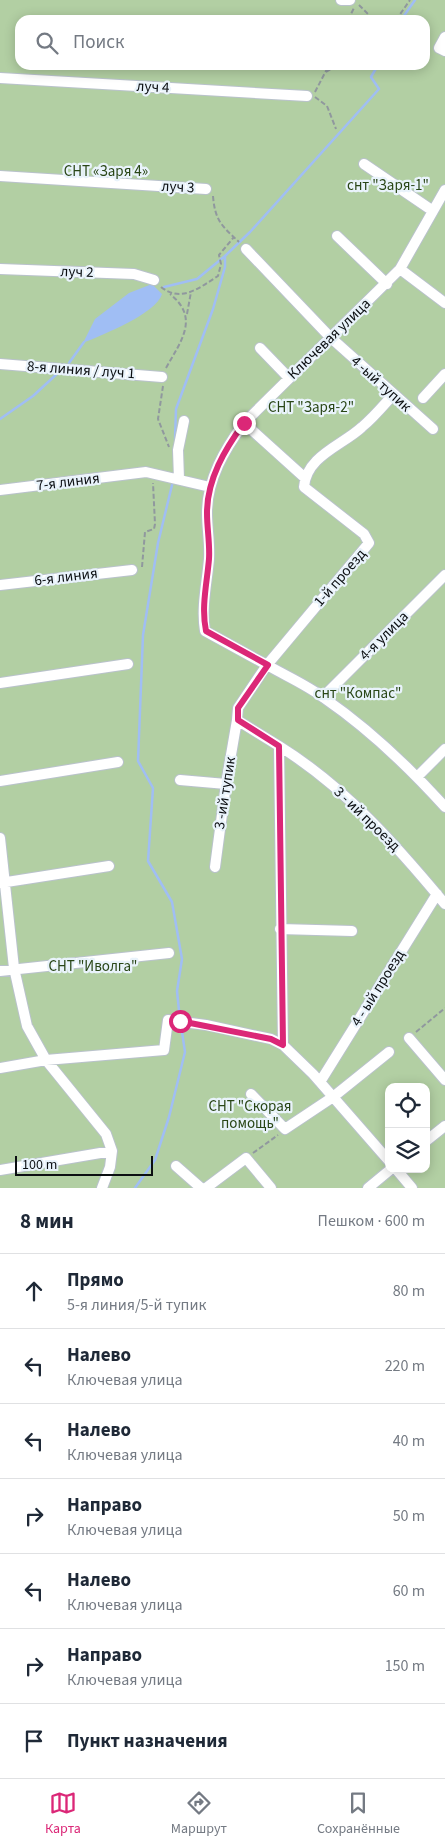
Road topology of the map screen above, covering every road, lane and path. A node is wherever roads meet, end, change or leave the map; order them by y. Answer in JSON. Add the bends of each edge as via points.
{"nodes":[{"id":1,"x":341,"y":0,"type":"edge"},
{"id":2,"x":350,"y":0,"type":"edge"},
{"id":3,"x":410,"y":0,"type":"edge"},
{"id":4,"x":350,"y":15,"type":"edge"},
{"id":5,"x":370,"y":15,"type":"edge"},
{"id":6,"x":400,"y":15,"type":"edge"},
{"id":7,"x":445,"y":37,"type":"edge"},
{"id":8,"x":445,"y":51,"type":"edge"},
{"id":9,"x":326,"y":70,"type":"edge"},
{"id":10,"x":330,"y":70,"type":"edge"},
{"id":11,"x":325,"y":73,"type":"junction"},
{"id":12,"x":0,"y":78,"type":"edge"},
{"id":13,"x":307,"y":96,"type":"dead end"},
{"id":14,"x":336,"y":129,"type":"dead end"},
{"id":15,"x":364,"y":164,"type":"dead end"},
{"id":16,"x":0,"y":176,"type":"edge"},
{"id":17,"x":206,"y":189,"type":"joint"},
{"id":18,"x":445,"y":191,"type":"edge"},
{"id":19,"x":433,"y":211,"type":"junction"},
{"id":20,"x":337,"y":236,"type":"dead end"},
{"id":21,"x":234,"y":237,"type":"junction"},
{"id":22,"x":237,"y":240,"type":"dead end"},
{"id":23,"x":246,"y":249,"type":"dead end"},
{"id":24,"x":400,"y":268,"type":"junction"},
{"id":25,"x":0,"y":269,"type":"edge"},
{"id":26,"x":154,"y":280,"type":"joint"},
{"id":27,"x":387,"y":284,"type":"junction"},
{"id":28,"x":192,"y":291,"type":"junction"},
{"id":29,"x":445,"y":302,"type":"edge"},
{"id":30,"x":187,"y":314,"type":"dead end"},
{"id":31,"x":330,"y":337,"type":"junction"},
{"id":32,"x":260,"y":348,"type":"dead end"},
{"id":33,"x":0,"y":364,"type":"edge"},
{"id":34,"x":445,"y":374,"type":"edge"},
{"id":35,"x":162,"y":376,"type":"dead end"},
{"id":36,"x":288,"y":377,"type":"junction"},
{"id":37,"x":392,"y":396,"type":"junction"},
{"id":38,"x":424,"y":398,"type":"dead end"},
{"id":39,"x":184,"y":421,"type":"dead end"},
{"id":40,"x":244,"y":423,"type":"junction"},
{"id":41,"x":433,"y":430,"type":"dead end"},
{"id":42,"x":153,"y":473,"type":"junction"},
{"id":43,"x":176,"y":478,"type":"junction"},
{"id":44,"x":305,"y":478,"type":"junction"},
{"id":45,"x":210,"y":486,"type":"junction"},
{"id":46,"x":0,"y":490,"type":"edge"},
{"id":47,"x":132,"y":570,"type":"joint"},
{"id":48,"x":445,"y":575,"type":"edge"},
{"id":49,"x":0,"y":585,"type":"edge"},
{"id":50,"x":128,"y":664,"type":"dead end"},
{"id":51,"x":268,"y":665,"type":"junction"},
{"id":52,"x":0,"y":683,"type":"edge"},
{"id":53,"x":323,"y":697,"type":"junction"},
{"id":54,"x":238,"y":720,"type":"junction"},
{"id":55,"x":279,"y":746,"type":"junction"},
{"id":56,"x":445,"y":749,"type":"edge"},
{"id":57,"x":118,"y":762,"type":"dead end"},
{"id":58,"x":417,"y":776,"type":"junction"},
{"id":59,"x":180,"y":780,"type":"dead end"},
{"id":60,"x":0,"y":781,"type":"edge"},
{"id":61,"x":226,"y":784,"type":"junction"},
{"id":62,"x":445,"y":806,"type":"edge"},
{"id":63,"x":0,"y":838,"type":"edge"},
{"id":64,"x":109,"y":866,"type":"dead end"},
{"id":65,"x":215,"y":867,"type":"dead end"},
{"id":66,"x":2,"y":882,"type":"edge"},
{"id":67,"x":437,"y":894,"type":"junction"},
{"id":68,"x":445,"y":904,"type":"edge"},
{"id":69,"x":280,"y":929,"type":"junction"},
{"id":70,"x":352,"y":931,"type":"dead end"},
{"id":71,"x":169,"y":953,"type":"dead end"},
{"id":72,"x":14,"y":968,"type":"junction"},
{"id":73,"x":0,"y":971,"type":"edge"},
{"id":74,"x":445,"y":1008,"type":"edge"},
{"id":75,"x":409,"y":1038,"type":"joint"},
{"id":76,"x":283,"y":1045,"type":"junction"},
{"id":77,"x":389,"y":1052,"type":"dead end"},
{"id":78,"x":46,"y":1060,"type":"junction"},
{"id":79,"x":0,"y":1068,"type":"edge"},
{"id":80,"x":445,"y":1080,"type":"edge"},
{"id":81,"x":320,"y":1082,"type":"junction"},
{"id":82,"x":251,"y":1094,"type":"dead end"},
{"id":83,"x":333,"y":1097,"type":"junction"},
{"id":84,"x":445,"y":1126,"type":"edge"},
{"id":85,"x":285,"y":1129,"type":"junction"},
{"id":86,"x":430,"y":1138,"type":"edge"},
{"id":87,"x":112,"y":1151,"type":"junction"},
{"id":88,"x":385,"y":1156,"type":"edge"},
{"id":89,"x":246,"y":1158,"type":"junction"},
{"id":90,"x":176,"y":1166,"type":"dead end"},
{"id":91,"x":0,"y":1170,"type":"edge"},
{"id":92,"x":386,"y":1173,"type":"edge"},
{"id":93,"x":399,"y":1173,"type":"edge"},
{"id":94,"x":102,"y":1188,"type":"edge"},
{"id":95,"x":201,"y":1188,"type":"edge"},
{"id":96,"x":206,"y":1188,"type":"edge"},
{"id":97,"x":271,"y":1188,"type":"edge"},
{"id":98,"x":368,"y":1188,"type":"edge"},
{"id":99,"x":412,"y":1188,"type":"edge"}],
"edges":[{"from":1,"to":2,"type":"street"},
{"from":3,"to":6,"type":"path"},
{"from":4,"to":5,"type":"path","via":[[355,3]]},
{"from":7,"to":8,"type":"street","via":[[439,48]]},
{"from":9,"to":11,"type":"path"},
{"from":10,"to":11,"type":"path"},
{"from":11,"to":14,"type":"path","via":[[311,96],[326,106]]},
{"from":12,"to":13,"type":"street","name":"луч 4"},
{"from":15,"to":19,"type":"street"},
{"from":16,"to":17,"type":"street","name":"луч 3"},
{"from":17,"to":21,"type":"path","via":[[213,192],[216,216],[222,228]]},
{"from":18,"to":19,"type":"street","name":"Ключевая улица"},
{"from":19,"to":24,"type":"street","name":"Ключевая улица"},
{"from":20,"to":27,"type":"street"},
{"from":21,"to":22,"type":"path"},
{"from":21,"to":28,"type":"path","via":[[219,255],[218,276]]},
{"from":23,"to":31,"type":"street","name":"4 -ый тупик"},
{"from":24,"to":27,"type":"street","name":"Ключевая улица"},
{"from":24,"to":29,"type":"street"},
{"from":25,"to":26,"type":"street","name":"луч 2","via":[[134,274]]},
{"from":26,"to":28,"type":"path","via":[[169,294],[181,295]]},
{"from":27,"to":31,"type":"street","name":"Ключевая улица"},
{"from":28,"to":30,"type":"path"},
{"from":31,"to":36,"type":"street","name":"Ключевая улица"},
{"from":31,"to":37,"type":"street","name":"4 -ый тупик"},
{"from":32,"to":36,"type":"street"},
{"from":33,"to":35,"type":"street","name":"8-я линия / луч 1"},
{"from":34,"to":38,"type":"street"},
{"from":36,"to":40,"type":"street","name":"Ключевая улица"},
{"from":37,"to":41,"type":"street","name":"4 -ый тупик"},
{"from":37,"to":44,"type":"street","via":[[361,428],[326,450]]},
{"from":39,"to":43,"type":"street"},
{"from":40,"to":44,"type":"street"},
{"from":40,"to":45,"type":"street","name":"Ключевая улица","via":[[226,449]]},
{"from":42,"to":43,"type":"street","name":"7-я линия"},
{"from":42,"to":46,"type":"street","name":"7-я линия"},
{"from":42,"to":47,"type":"path","via":[[154,529],[145,532],[142,567]]},
{"from":43,"to":45,"type":"street","name":"7-я линия"},
{"from":44,"to":51,"type":"street","name":"1-й проезд","via":[[304,487],[364,534],[369,543]]},
{"from":45,"to":51,"type":"street","name":"Ключевая улица","via":[[207,514],[210,538],[203,617],[206,631]]},
{"from":47,"to":49,"type":"street","name":"6-я линия"},
{"from":48,"to":53,"type":"street","name":"4-я улица"},
{"from":50,"to":52,"type":"street"},
{"from":51,"to":53,"type":"street"},
{"from":51,"to":54,"type":"street","via":[[238,708]]},
{"from":53,"to":58,"type":"street","via":[[368,730]]},
{"from":54,"to":55,"type":"street"},
{"from":54,"to":61,"type":"street","name":"3 -ий тупик"},
{"from":55,"to":67,"type":"street","name":"3 - ий проезд","via":[[351,800],[391,840]]},
{"from":55,"to":69,"type":"street"},
{"from":56,"to":58,"type":"street"},
{"from":57,"to":60,"type":"street"},
{"from":58,"to":62,"type":"street"},
{"from":59,"to":61,"type":"street"},
{"from":61,"to":65,"type":"street","name":"3 -ий тупик"},
{"from":63,"to":66,"type":"street"},
{"from":64,"to":66,"type":"street"},
{"from":66,"to":72,"type":"street"},
{"from":67,"to":68,"type":"street","name":"3 - ий проезд"},
{"from":67,"to":81,"type":"street","name":"4 - ый проезд"},
{"from":69,"to":70,"type":"street"},
{"from":69,"to":76,"type":"street"},
{"from":71,"to":72,"type":"street"},
{"from":72,"to":73,"type":"street"},
{"from":72,"to":78,"type":"street","via":[[27,1026]]},
{"from":74,"to":75,"type":"path"},
{"from":75,"to":80,"type":"street"},
{"from":76,"to":78,"type":"street","via":[[271,1039],[168,1020],[164,1050]]},
{"from":76,"to":81,"type":"street"},
{"from":77,"to":83,"type":"street"},
{"from":78,"to":79,"type":"street"},
{"from":78,"to":87,"type":"street","via":[[95,1118]]},
{"from":81,"to":83,"type":"street"},
{"from":82,"to":85,"type":"street"},
{"from":83,"to":85,"type":"street"},
{"from":83,"to":88,"type":"street"},
{"from":84,"to":86,"type":"street"},
{"from":85,"to":89,"type":"path"},
{"from":87,"to":91,"type":"street"},
{"from":87,"to":94,"type":"street"},
{"from":89,"to":96,"type":"street"},
{"from":89,"to":97,"type":"street"},
{"from":90,"to":95,"type":"street"},
{"from":92,"to":98,"type":"street"},
{"from":93,"to":99,"type":"street"}]}
